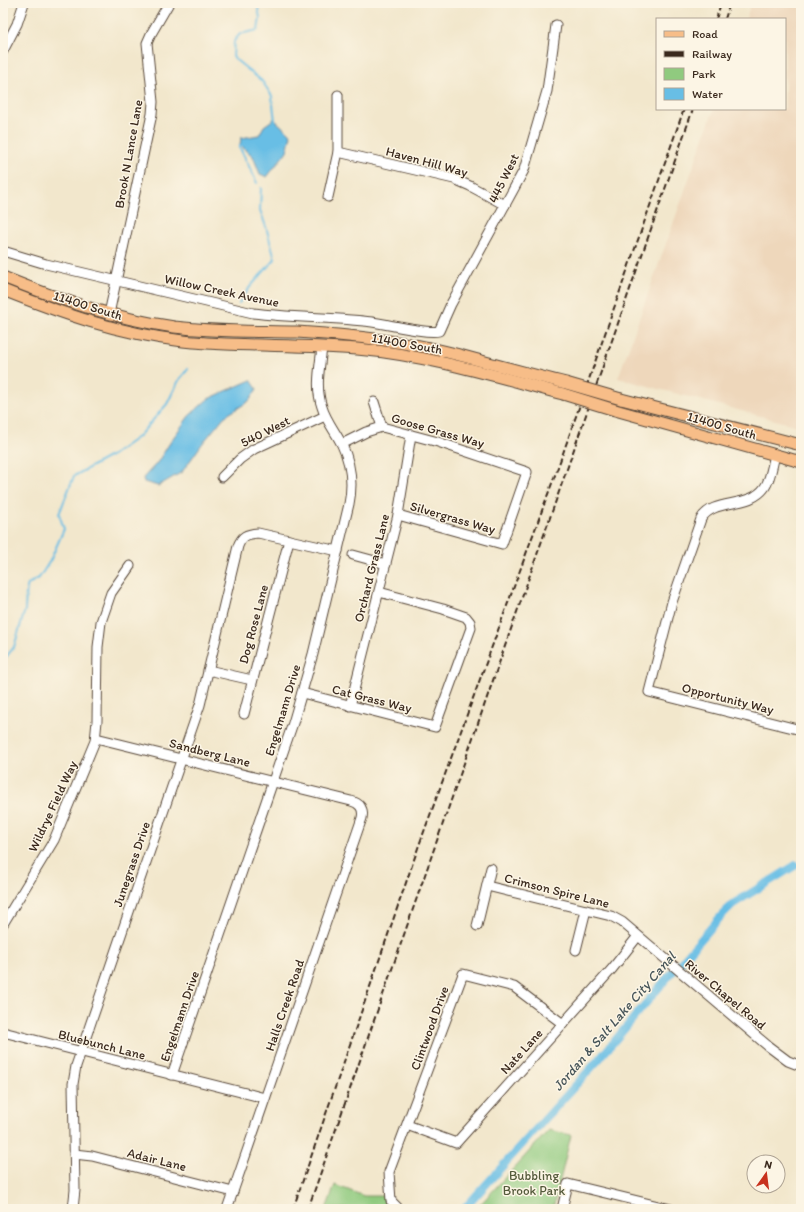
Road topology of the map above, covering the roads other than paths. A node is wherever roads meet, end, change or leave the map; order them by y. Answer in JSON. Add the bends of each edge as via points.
{"nodes":[{"id":1,"x":24,"y":3,"type":"edge"},
{"id":2,"x":169,"y":3,"type":"edge"},
{"id":3,"x":556,"y":25,"type":"dead end"},
{"id":4,"x":3,"y":51,"type":"edge"},
{"id":5,"x":338,"y":95,"type":"dead end"},
{"id":6,"x":338,"y":152,"type":"junction"},
{"id":7,"x":328,"y":197,"type":"dead end"},
{"id":8,"x":505,"y":205,"type":"junction"},
{"id":9,"x":3,"y":251,"type":"edge"},
{"id":10,"x":3,"y":277,"type":"edge"},
{"id":11,"x":117,"y":281,"type":"junction"},
{"id":12,"x":3,"y":290,"type":"edge"},
{"id":13,"x":109,"y":314,"type":"junction"},
{"id":14,"x":439,"y":331,"type":"joint"},
{"id":15,"x":397,"y":342,"type":"junction"},
{"id":16,"x":322,"y":347,"type":"junction"},
{"id":17,"x":374,"y":402,"type":"dead end"},
{"id":18,"x":325,"y":416,"type":"junction"},
{"id":19,"x":382,"y":427,"type":"junction"},
{"id":20,"x":411,"y":435,"type":"junction"},
{"id":21,"x":342,"y":444,"type":"junction"},
{"id":22,"x":801,"y":445,"type":"edge"},
{"id":23,"x":775,"y":455,"type":"junction"},
{"id":24,"x":801,"y":462,"type":"edge"},
{"id":25,"x":222,"y":477,"type":"dead end"},
{"id":26,"x":398,"y":515,"type":"junction"},
{"id":27,"x":288,"y":540,"type":"junction"},
{"id":28,"x":502,"y":544,"type":"joint"},
{"id":29,"x":338,"y":551,"type":"junction"},
{"id":30,"x":353,"y":555,"type":"dead end"},
{"id":31,"x":386,"y":564,"type":"junction"},
{"id":32,"x":130,"y":566,"type":"dead end"},
{"id":33,"x":379,"y":592,"type":"junction"},
{"id":34,"x":208,"y":670,"type":"junction"},
{"id":35,"x":252,"y":680,"type":"junction"},
{"id":36,"x":302,"y":693,"type":"junction"},
{"id":37,"x":350,"y":706,"type":"junction"},
{"id":38,"x":244,"y":714,"type":"dead end"},
{"id":39,"x":801,"y":730,"type":"edge"},
{"id":40,"x":96,"y":738,"type":"junction"},
{"id":41,"x":181,"y":758,"type":"junction"},
{"id":42,"x":273,"y":781,"type":"junction"},
{"id":43,"x":361,"y":808,"type":"joint"},
{"id":44,"x":491,"y":868,"type":"dead end"},
{"id":45,"x":487,"y":886,"type":"junction"},
{"id":46,"x":586,"y":910,"type":"junction"},
{"id":47,"x":3,"y":924,"type":"edge"},
{"id":48,"x":477,"y":926,"type":"dead end"},
{"id":49,"x":638,"y":936,"type":"junction"},
{"id":50,"x":576,"y":950,"type":"dead end"},
{"id":51,"x":563,"y":1024,"type":"junction"},
{"id":52,"x":3,"y":1032,"type":"edge"},
{"id":53,"x":80,"y":1052,"type":"junction"},
{"id":54,"x":801,"y":1066,"type":"edge"},
{"id":55,"x":172,"y":1075,"type":"junction"},
{"id":56,"x":265,"y":1098,"type":"junction"},
{"id":57,"x":407,"y":1125,"type":"junction"},
{"id":58,"x":74,"y":1154,"type":"junction"},
{"id":59,"x":233,"y":1192,"type":"junction"},
{"id":60,"x":73,"y":1209,"type":"edge"},
{"id":61,"x":227,"y":1209,"type":"edge"},
{"id":62,"x":399,"y":1209,"type":"edge"},
{"id":63,"x":562,"y":1209,"type":"edge"},
{"id":64,"x":671,"y":1209,"type":"edge"}],
"edges":[{"from":1,"to":4,"type":"street","via":[[17,24]]},
{"from":2,"to":11,"type":"street","name":"Brook N Lance Lane","via":[[147,43],[152,108]]},
{"from":3,"to":8,"type":"street","name":"445 West","via":[[542,113],[524,170]]},
{"from":5,"to":6,"type":"street"},
{"from":6,"to":7,"type":"street"},
{"from":6,"to":8,"type":"street","name":"Haven Hill Way","via":[[454,179]]},
{"from":8,"to":14,"type":"street","name":"445 West"},
{"from":9,"to":11,"type":"street","name":"Willow Creek Avenue"},
{"from":10,"to":13,"type":"main road","name":"11400 South","via":[[75,305]]},
{"from":11,"to":13,"type":"street","name":"Brook N Lance Lane"},
{"from":11,"to":14,"type":"street","name":"Willow Creek Avenue","via":[[253,313],[351,320]]},
{"from":12,"to":16,"type":"main road","name":"11400 South","via":[[79,319],[133,333],[211,343]]},
{"from":13,"to":15,"type":"main road","name":"11400 South","via":[[175,327],[298,332]]},
{"from":15,"to":16,"type":"main road","via":[[378,344],[329,340]]},
{"from":15,"to":22,"type":"main road","name":"11400 South","bridge":true,"via":[[433,348]]},
{"from":16,"to":18,"type":"street","name":"Engelmann Drive","via":[[318,383],[319,399]]},
{"from":16,"to":23,"type":"main road","name":"11400 South","bridge":true,"via":[[358,349],[442,362]]},
{"from":17,"to":19,"type":"street"},
{"from":18,"to":21,"type":"street","name":"Engelmann Drive"},
{"from":18,"to":25,"type":"street","name":"540 West","via":[[254,449],[240,458]]},
{"from":19,"to":20,"type":"street","name":"Goose Grass Way"},
{"from":19,"to":21,"type":"street","name":"Goose Grass Way"},
{"from":20,"to":26,"type":"street","name":"Orchard Grass Lane"},
{"from":20,"to":28,"type":"street","name":"Goose Grass Way","via":[[527,472]]},
{"from":21,"to":29,"type":"street","name":"Engelmann Drive","via":[[350,468],[351,494]]},
{"from":23,"to":24,"type":"main road","name":"11400 South"},
{"from":23,"to":39,"type":"street","name":"Opportunity Way","via":[[768,480],[759,493],[744,502],[713,508],[701,519],[672,602],[649,692]]},
{"from":26,"to":28,"type":"street","name":"Silvergrass Way"},
{"from":26,"to":31,"type":"street","name":"Orchard Grass Lane"},
{"from":27,"to":29,"type":"street"},
{"from":27,"to":34,"type":"street","name":"Junegrass Drive","via":[[258,533],[242,537]]},
{"from":27,"to":35,"type":"street","name":"Dog Rose Lane"},
{"from":29,"to":36,"type":"street","name":"Engelmann Drive"},
{"from":30,"to":31,"type":"street"},
{"from":31,"to":33,"type":"street","name":"Orchard Grass Lane"},
{"from":32,"to":40,"type":"street","via":[[112,593],[101,622]]},
{"from":33,"to":37,"type":"street","name":"Orchard Grass Lane"},
{"from":33,"to":37,"type":"street","name":"Cat Grass Way","via":[[466,617],[471,628],[435,727]]},
{"from":34,"to":35,"type":"street"},
{"from":34,"to":41,"type":"street","name":"Junegrass Drive","via":[[200,705]]},
{"from":35,"to":38,"type":"street","name":"Dog Rose Lane"},
{"from":36,"to":37,"type":"street","name":"Cat Grass Way"},
{"from":36,"to":42,"type":"street","name":"Engelmann Drive"},
{"from":40,"to":41,"type":"street","name":"Sandberg Lane"},
{"from":40,"to":47,"type":"street","name":"Wildrye Field Way","via":[[54,840]]},
{"from":41,"to":42,"type":"street","name":"Sandberg Lane"},
{"from":41,"to":53,"type":"street","name":"Junegrass Drive"},
{"from":42,"to":43,"type":"street","name":"Sandberg Lane","via":[[351,801]]},
{"from":42,"to":55,"type":"street","name":"Engelmann Drive"},
{"from":43,"to":56,"type":"street","name":"Halls Creek Road","via":[[362,818]]},
{"from":44,"to":45,"type":"street"},
{"from":45,"to":46,"type":"street","name":"Crimson Spire Lane"},
{"from":45,"to":48,"type":"street"},
{"from":46,"to":49,"type":"street","name":"Crimson Spire Lane","via":[[611,916]]},
{"from":46,"to":50,"type":"street"},
{"from":49,"to":51,"type":"street","name":"Nate Lane"},
{"from":49,"to":54,"type":"street","name":"River Chapel Road","via":[[768,1046],[788,1061]]},
{"from":51,"to":57,"type":"street","name":"Nate Lane","via":[[456,1143]]},
{"from":51,"to":57,"type":"street","name":"Clintwood Drive","via":[[514,986],[462,974]]},
{"from":52,"to":53,"type":"street","name":"Bluebunch Lane"},
{"from":53,"to":55,"type":"street","name":"Bluebunch Lane"},
{"from":53,"to":58,"type":"street","name":"Junegrass Drive","via":[[73,1084]]},
{"from":55,"to":56,"type":"street","name":"Bluebunch Lane"},
{"from":56,"to":59,"type":"street","name":"Halls Creek Road"},
{"from":57,"to":62,"type":"street","name":"Clintwood Drive","via":[[390,1172],[392,1201]]},
{"from":58,"to":59,"type":"street","name":"Adair Lane","via":[[92,1156]]},
{"from":58,"to":60,"type":"street","name":"Junegrass Drive"},
{"from":59,"to":61,"type":"street","name":"Halls Creek Road"},
{"from":63,"to":64,"type":"street","via":[[568,1184]]}]}
